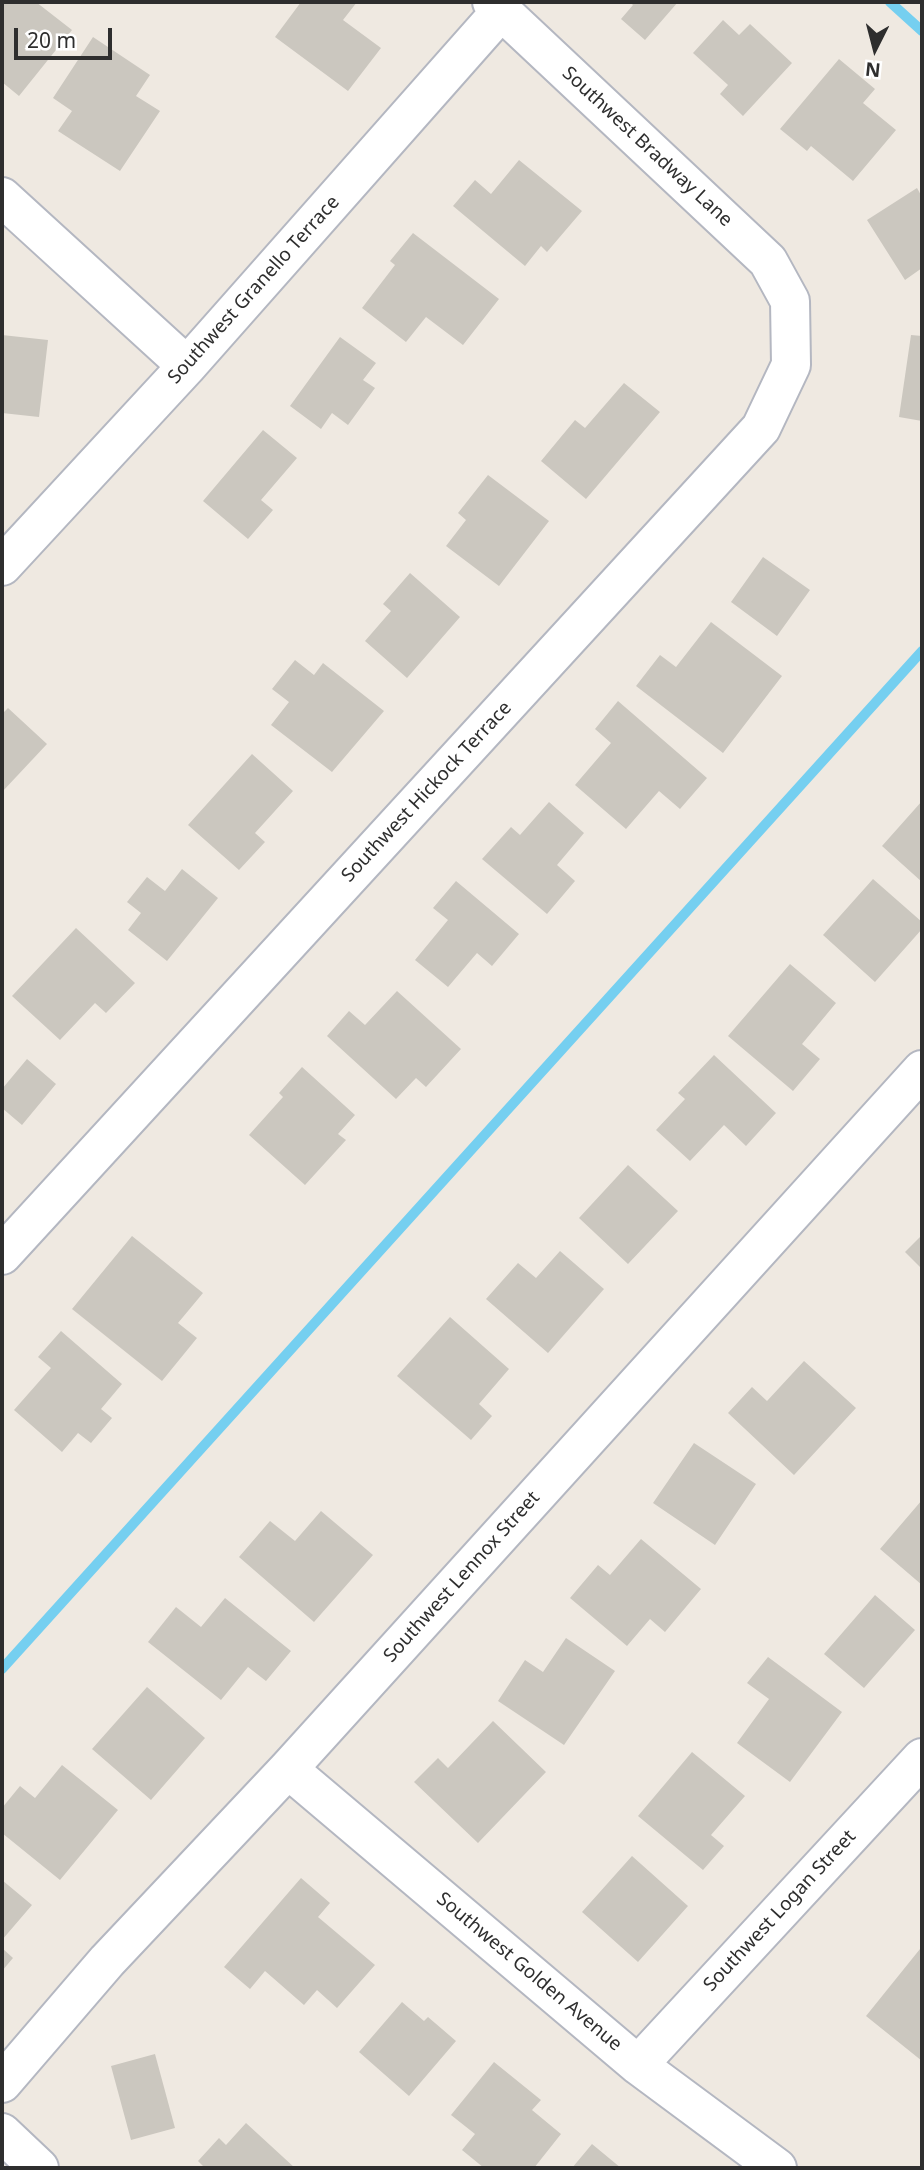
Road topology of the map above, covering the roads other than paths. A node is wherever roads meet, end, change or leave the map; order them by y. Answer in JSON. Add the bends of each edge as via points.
{"nodes":[{"id":1,"x":497,"y":6,"type":"edge"},
{"id":2,"x":2,"y":197,"type":"edge"},
{"id":3,"x":790,"y":300,"type":"joint"},
{"id":4,"x":187,"y":366,"type":"junction"},
{"id":5,"x":2,"y":566,"type":"edge"},
{"id":6,"x":922,"y":1070,"type":"edge"},
{"id":7,"x":2,"y":1255,"type":"edge"},
{"id":8,"x":922,"y":1758,"type":"edge"},
{"id":9,"x":288,"y":1769,"type":"junction"},
{"id":10,"x":638,"y":2064,"type":"junction"},
{"id":11,"x":2,"y":2083,"type":"edge"},
{"id":12,"x":2,"y":2133,"type":"edge"},
{"id":13,"x":39,"y":2168,"type":"edge"},
{"id":14,"x":777,"y":2168,"type":"edge"}],
"edges":[{"from":1,"to":3,"type":"street","name":"Southwest Bradway Lane","via":[[768,261]]},
{"from":1,"to":4,"type":"street","name":"Southwest Granello Terrace"},
{"from":2,"to":4,"type":"street"},
{"from":3,"to":7,"type":"street","name":"Southwest Hickock Terrace","via":[[791,365],[761,428]]},
{"from":4,"to":5,"type":"street","name":"Southwest Granello Terrace"},
{"from":6,"to":9,"type":"street","name":"Southwest Lennox Street"},
{"from":8,"to":10,"type":"street","name":"Southwest Logan Street"},
{"from":9,"to":10,"type":"street","name":"Southwest Golden Avenue"},
{"from":9,"to":11,"type":"street","name":"Southwest Lennox Street","via":[[107,1961]]},
{"from":10,"to":14,"type":"street","name":"Southwest Golden Avenue"},
{"from":12,"to":13,"type":"street"}]}
